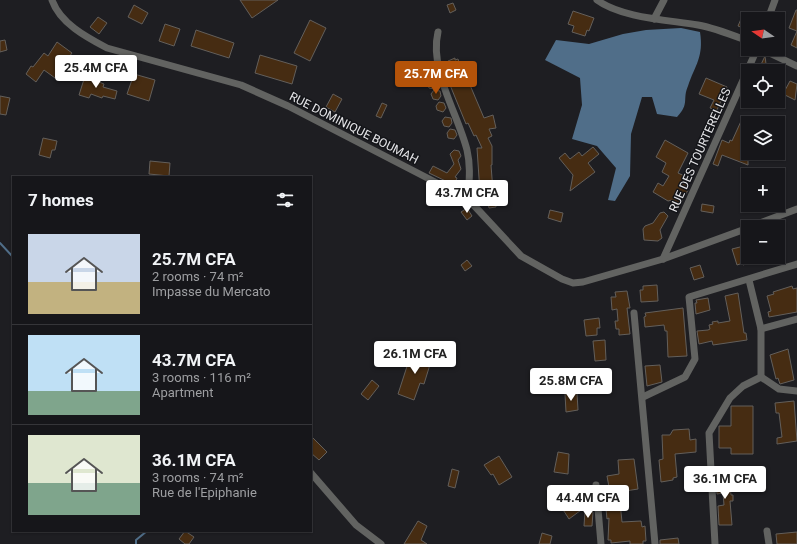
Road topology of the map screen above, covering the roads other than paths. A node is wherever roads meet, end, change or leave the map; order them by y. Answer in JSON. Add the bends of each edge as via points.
{"nodes":[{"id":1,"x":52,"y":0,"type":"edge"},
{"id":2,"x":597,"y":0,"type":"edge"},
{"id":3,"x":664,"y":0,"type":"edge"},
{"id":4,"x":775,"y":0,"type":"edge"},
{"id":5,"x":771,"y":12,"type":"edge"},
{"id":6,"x":654,"y":19,"type":"junction"},
{"id":7,"x":438,"y":32,"type":"dead end"},
{"id":8,"x":741,"y":39,"type":"edge"},
{"id":9,"x":754,"y":56,"type":"edge"},
{"id":10,"x":776,"y":56,"type":"edge"},
{"id":11,"x":797,"y":66,"type":"edge"},
{"id":12,"x":468,"y":199,"type":"junction"},
{"id":13,"x":797,"y":209,"type":"edge"},
{"id":14,"x":768,"y":220,"type":"edge"},
{"id":15,"x":741,"y":230,"type":"edge"},
{"id":16,"x":663,"y":259,"type":"junction"},
{"id":17,"x":797,"y":264,"type":"edge"},
{"id":18,"x":749,"y":280,"type":"junction"},
{"id":19,"x":634,"y":313,"type":"dead end"},
{"id":20,"x":797,"y":318,"type":"edge"},
{"id":21,"x":761,"y":330,"type":"junction"},
{"id":22,"x":761,"y":377,"type":"junction"},
{"id":23,"x":797,"y":391,"type":"edge"},
{"id":24,"x":643,"y":397,"type":"junction"},
{"id":25,"x":312,"y":474,"type":"edge"},
{"id":26,"x":596,"y":485,"type":"dead end"},
{"id":27,"x":767,"y":531,"type":"dead end"},
{"id":28,"x":381,"y":544,"type":"edge"},
{"id":29,"x":600,"y":544,"type":"edge"},
{"id":30,"x":655,"y":544,"type":"edge"},
{"id":31,"x":715,"y":544,"type":"edge"},
{"id":32,"x":769,"y":544,"type":"edge"}],
"edges":[{"from":1,"to":12,"type":"street","name":"RUE DOMINIQUE BOUMAH","via":[[62,18],[107,48],[258,92]]},
{"from":2,"to":6,"type":"street","via":[[607,7]]},
{"from":3,"to":6,"type":"street"},
{"from":4,"to":5,"type":"street"},
{"from":6,"to":8,"type":"street","via":[[700,25]]},
{"from":7,"to":12,"type":"street","via":[[438,65],[467,151],[470,169]]},
{"from":9,"to":16,"type":"street","name":"RUE DES TOURTERELLES"},
{"from":10,"to":11,"type":"street"},
{"from":12,"to":16,"type":"street","name":"RUE DOMINIQUE BOUMAH","via":[[521,256],[572,283]]},
{"from":13,"to":14,"type":"street","name":"RUE DOMINIQUE BOUMAH"},
{"from":15,"to":16,"type":"street","name":"RUE DOMINIQUE BOUMAH"},
{"from":17,"to":18,"type":"street"},
{"from":18,"to":21,"type":"street"},
{"from":18,"to":24,"type":"street","via":[[689,296],[695,359],[685,377]]},
{"from":19,"to":24,"type":"street"},
{"from":20,"to":21,"type":"street"},
{"from":21,"to":22,"type":"street"},
{"from":22,"to":23,"type":"street","via":[[779,389]]},
{"from":22,"to":31,"type":"street","via":[[743,386],[730,398],[709,433]]},
{"from":24,"to":30,"type":"street"},
{"from":25,"to":28,"type":"street","via":[[356,525]]},
{"from":26,"to":29,"type":"street"},
{"from":27,"to":32,"type":"street"}]}
